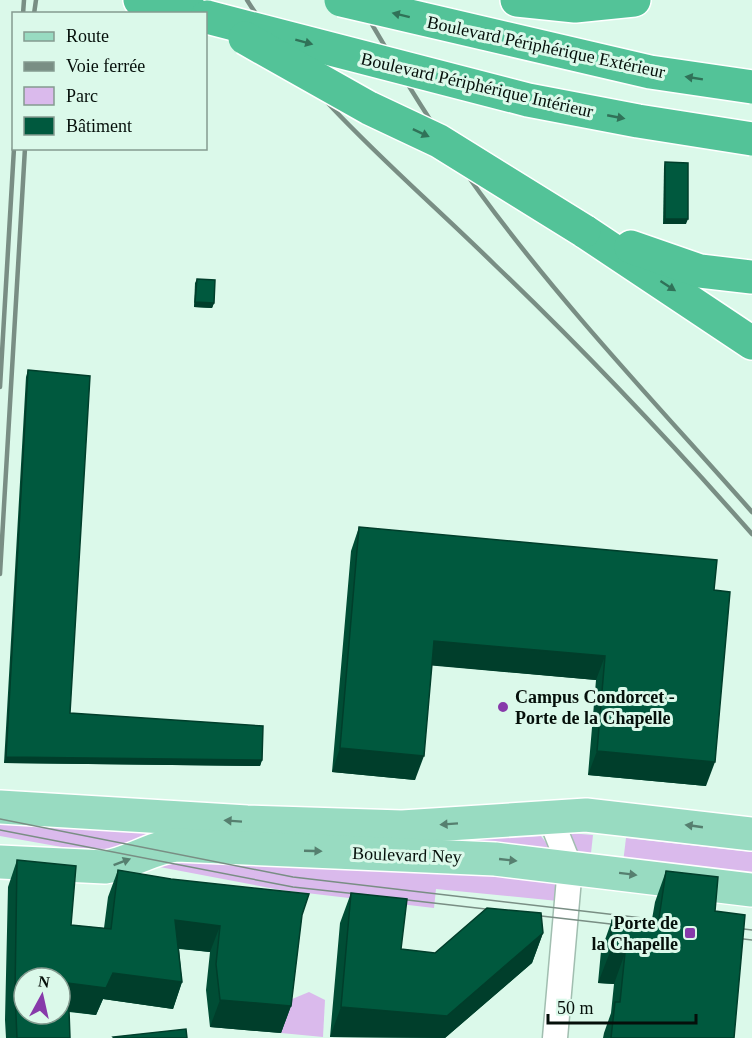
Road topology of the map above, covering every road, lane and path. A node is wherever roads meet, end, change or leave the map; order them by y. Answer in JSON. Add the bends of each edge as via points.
{"nodes":[{"id":1,"x":140,"y":0,"type":"edge"},
{"id":2,"x":341,"y":0,"type":"edge"},
{"id":3,"x":517,"y":0,"type":"edge"},
{"id":4,"x":634,"y":0,"type":"edge"},
{"id":5,"x":186,"y":12,"type":"edge"},
{"id":6,"x":207,"y":17,"type":"edge"},
{"id":7,"x":207,"y":19,"type":"edge"},
{"id":8,"x":752,"y":87,"type":"edge"},
{"id":9,"x":752,"y":139,"type":"edge"},
{"id":10,"x":584,"y":231,"type":"junction"},
{"id":11,"x":752,"y":277,"type":"edge"},
{"id":12,"x":752,"y":343,"type":"edge"},
{"id":13,"x":0,"y":790,"type":"edge"},
{"id":14,"x":0,"y":807,"type":"edge"},
{"id":15,"x":168,"y":817,"type":"junction"},
{"id":16,"x":550,"y":817,"type":"junction"},
{"id":17,"x":752,"y":834,"type":"edge"},
{"id":18,"x":0,"y":845,"type":"edge"},
{"id":19,"x":0,"y":862,"type":"edge"},
{"id":20,"x":64,"y":864,"type":"junction"},
{"id":21,"x":570,"y":867,"type":"junction"},
{"id":22,"x":752,"y":890,"type":"edge"},
{"id":23,"x":555,"y":1038,"type":"edge"}],
"edges":[{"from":1,"to":5,"type":"highway","name":"Boulevard Périphérique Intérieur"},
{"from":8,"to":2,"type":"highway","name":"Boulevard Périphérique Extérieur","one_way":true,"bridge":true,"via":[[650,72]]},
{"from":3,"to":4,"type":"highway","via":[[575,6]]},
{"from":6,"to":9,"type":"highway","name":"Boulevard Périphérique Intérieur","one_way":true,"bridge":true,"via":[[528,100]]},
{"from":7,"to":10,"type":"highway","one_way":true,"bridge":true,"via":[[340,93],[439,141]]},
{"from":10,"to":11,"type":"highway","via":[[700,271]]},
{"from":10,"to":12,"type":"highway","one_way":true},
{"from":13,"to":15,"type":"main road","name":"Boulevard Ney"},
{"from":14,"to":15,"type":"main road","name":"Boulevard Ney"},
{"from":16,"to":15,"type":"main road","name":"Boulevard Ney","one_way":true,"via":[[402,827]]},
{"from":17,"to":16,"type":"main road","name":"Boulevard Ney","one_way":true,"via":[[610,817]]},
{"from":16,"to":21,"type":"street"},
{"from":18,"to":20,"type":"main road","name":"Boulevard Ney"},
{"from":19,"to":20,"type":"main road","name":"Boulevard Ney"},
{"from":20,"to":21,"type":"main road","name":"Boulevard Ney","one_way":true,"via":[[115,866],[164,846],[177,845],[433,854]]},
{"from":21,"to":22,"type":"main road","name":"Boulevard Ney","one_way":true},
{"from":21,"to":23,"type":"street"}]}
